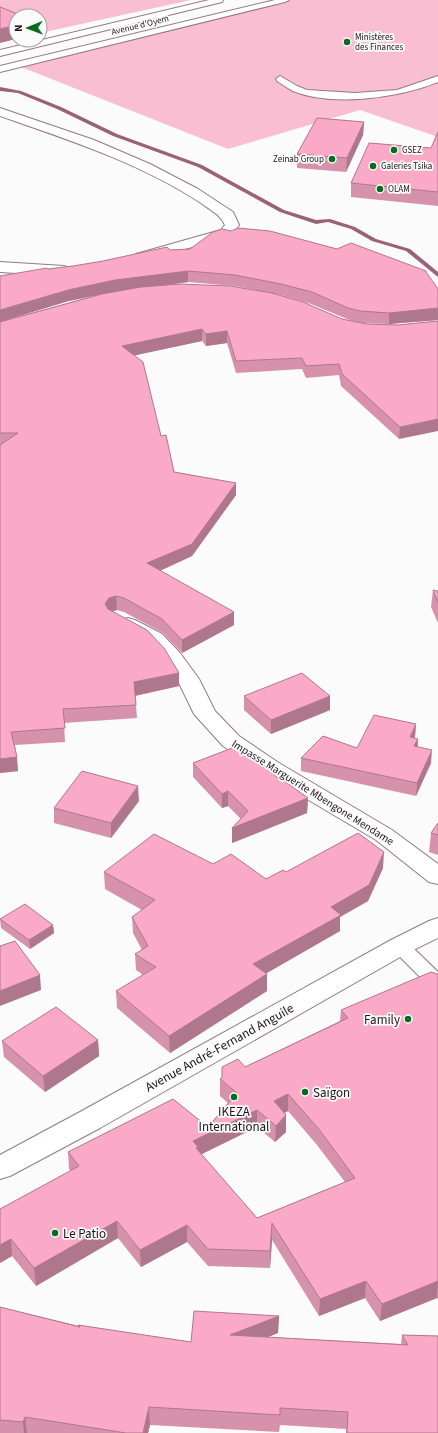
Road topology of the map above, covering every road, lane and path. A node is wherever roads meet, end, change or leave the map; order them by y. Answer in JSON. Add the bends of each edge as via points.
{"nodes":[{"id":1,"x":219,"y":0,"type":"edge"},
{"id":2,"x":285,"y":0,"type":"edge"},
{"id":3,"x":174,"y":12,"type":"junction"},
{"id":4,"x":196,"y":22,"type":"junction"},
{"id":5,"x":0,"y":53,"type":"edge"},
{"id":6,"x":0,"y":69,"type":"edge"},
{"id":7,"x":280,"y":79,"type":"dead end"},
{"id":8,"x":438,"y":79,"type":"edge"},
{"id":9,"x":0,"y":112,"type":"edge"},
{"id":10,"x":131,"y":259,"type":"edge"},
{"id":11,"x":0,"y":267,"type":"edge"},
{"id":12,"x":81,"y":270,"type":"edge"},
{"id":13,"x":117,"y":617,"type":"edge"},
{"id":14,"x":438,"y":876,"type":"edge"},
{"id":15,"x":438,"y":927,"type":"edge"},
{"id":16,"x":400,"y":946,"type":"junction"},
{"id":17,"x":438,"y":984,"type":"edge"},
{"id":18,"x":0,"y":1168,"type":"edge"}],
"edges":[{"from":1,"to":3,"type":"lane"},
{"from":2,"to":4,"type":"lane","name":"Avenue d'Oyem"},
{"from":3,"to":4,"type":"lane"},
{"from":3,"to":5,"type":"lane"},
{"from":4,"to":6,"type":"lane","name":"Avenue d'Oyem"},
{"from":7,"to":8,"type":"lane","via":[[296,90],[314,94],[378,96],[405,92]]},
{"from":9,"to":10,"type":"street","via":[[89,143],[145,167],[193,192],[228,215],[232,225],[226,233]]},
{"from":11,"to":12,"type":"street","via":[[48,271]]},
{"from":13,"to":14,"type":"street","name":"Impasse Marguerite Mbengone Mendame","via":[[155,638],[188,678],[205,714],[231,741],[271,768],[384,835]]},
{"from":15,"to":16,"type":"street","name":"Avenue André-Fernand Anguile"},
{"from":16,"to":17,"type":"lane"},
{"from":16,"to":18,"type":"street","name":"Avenue André-Fernand Anguile"}]}
